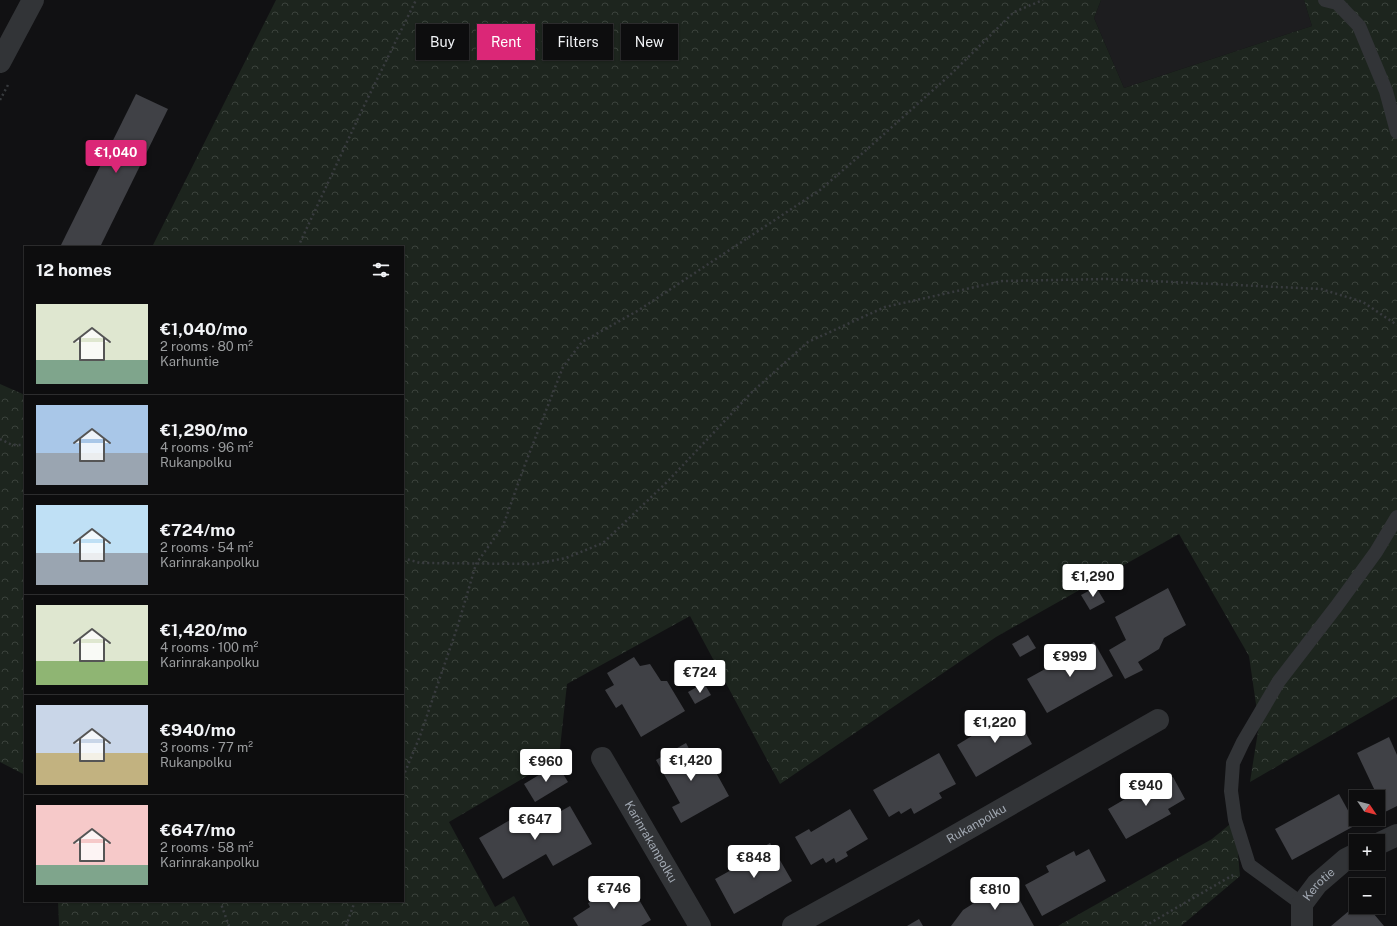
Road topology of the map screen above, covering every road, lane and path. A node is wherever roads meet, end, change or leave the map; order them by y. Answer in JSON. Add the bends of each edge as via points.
{"nodes":[{"id":1,"x":33,"y":0,"type":"edge"},
{"id":2,"x":416,"y":0,"type":"edge"},
{"id":3,"x":1043,"y":0,"type":"edge"},
{"id":4,"x":1325,"y":0,"type":"edge"},
{"id":5,"x":0,"y":62,"type":"edge"},
{"id":6,"x":1397,"y":132,"type":"edge"},
{"id":7,"x":298,"y":246,"type":"edge"},
{"id":8,"x":1397,"y":324,"type":"edge"},
{"id":9,"x":0,"y":439,"type":"edge"},
{"id":10,"x":24,"y":446,"type":"edge"},
{"id":11,"x":1397,"y":517,"type":"edge"},
{"id":12,"x":404,"y":558,"type":"edge"},
{"id":13,"x":476,"y":564,"type":"junction"},
{"id":14,"x":1158,"y":720,"type":"dead end"},
{"id":15,"x":602,"y":758,"type":"dead end"},
{"id":16,"x":404,"y":776,"type":"edge"},
{"id":17,"x":1397,"y":835,"type":"edge"},
{"id":18,"x":1385,"y":841,"type":"edge"},
{"id":19,"x":1349,"y":858,"type":"edge"},
{"id":20,"x":1249,"y":866,"type":"junction"},
{"id":21,"x":220,"y":902,"type":"edge"},
{"id":22,"x":355,"y":902,"type":"edge"},
{"id":23,"x":1302,"y":904,"type":"junction"},
{"id":24,"x":229,"y":926,"type":"edge"},
{"id":25,"x":346,"y":926,"type":"edge"},
{"id":26,"x":700,"y":926,"type":"edge"},
{"id":27,"x":793,"y":926,"type":"edge"},
{"id":28,"x":1145,"y":926,"type":"edge"},
{"id":29,"x":1302,"y":926,"type":"edge"}],
"edges":[{"from":1,"to":5,"type":"street"},
{"from":2,"to":7,"type":"path"},
{"from":3,"to":13,"type":"path","via":[[1014,12],[950,75],[820,190],[639,310],[582,342],[563,367],[503,526]]},
{"from":4,"to":6,"type":"lane","via":[[1336,3],[1359,26],[1386,91]]},
{"from":8,"to":13,"type":"path","via":[[1363,302],[1321,289],[1107,279],[1002,281],[885,307],[808,342],[752,392],[667,482],[603,543],[566,558],[535,564]]},
{"from":9,"to":10,"type":"path","via":[[12,445]]},
{"from":11,"to":20,"type":"lane","via":[[1367,564],[1279,681],[1233,763],[1231,791],[1235,820]]},
{"from":12,"to":13,"type":"path","via":[[420,563]]},
{"from":13,"to":16,"type":"path","via":[[458,625]]},
{"from":14,"to":27,"type":"street","name":"Rukanpolku"},
{"from":15,"to":26,"type":"street","name":"Karinrakanpolku"},
{"from":17,"to":18,"type":"street"},
{"from":19,"to":23,"type":"street","name":"Kerotie","via":[[1317,884]]},
{"from":20,"to":23,"type":"lane"},
{"from":20,"to":28,"type":"path"},
{"from":21,"to":24,"type":"path"},
{"from":22,"to":25,"type":"path"},
{"from":23,"to":29,"type":"street","name":"Kerotie"}]}
